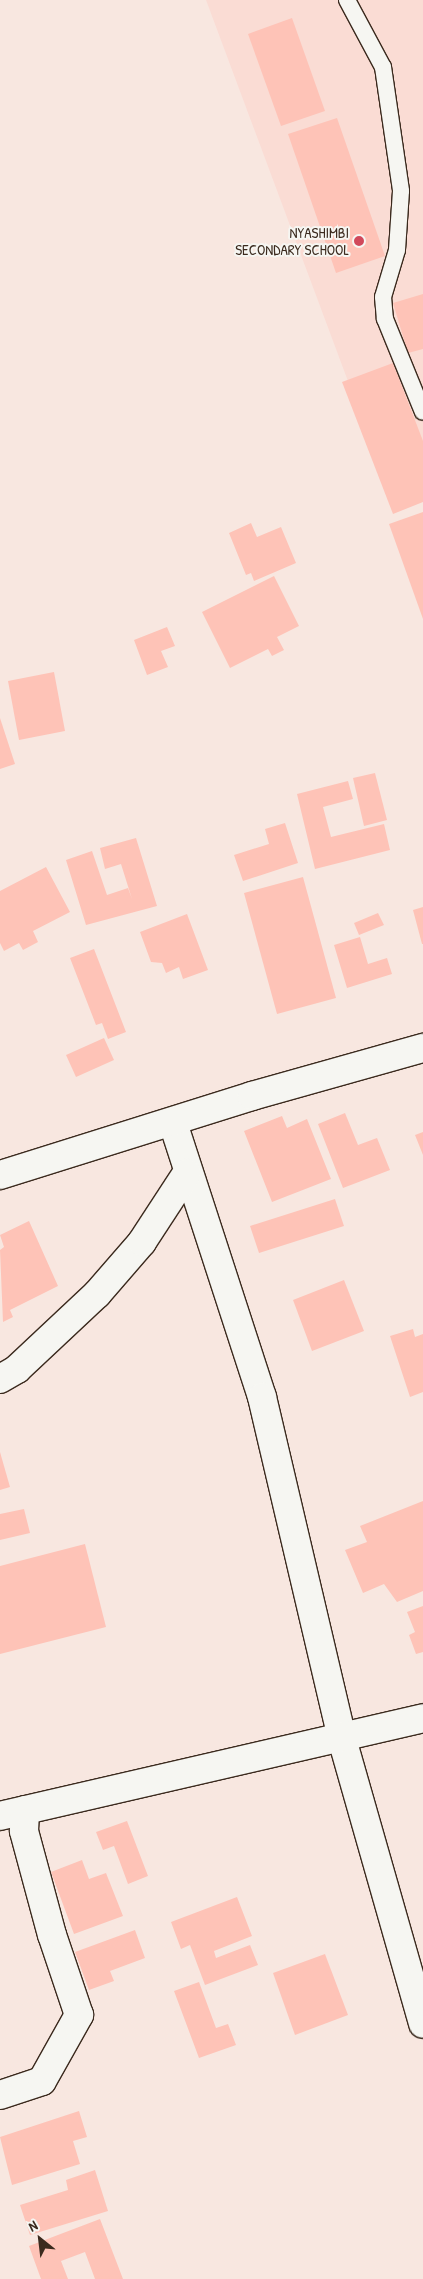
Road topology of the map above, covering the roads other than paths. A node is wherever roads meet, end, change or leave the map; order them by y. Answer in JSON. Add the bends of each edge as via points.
{"nodes":[{"id":1,"x":347,"y":0,"type":"edge"},
{"id":2,"x":423,"y":412,"type":"edge"},
{"id":3,"x":423,"y":1048,"type":"edge"},
{"id":4,"x":173,"y":1123,"type":"junction"},
{"id":5,"x":187,"y":1173,"type":"junction"},
{"id":6,"x":0,"y":1175,"type":"edge"},
{"id":7,"x":0,"y":1379,"type":"edge"},
{"id":8,"x":423,"y":1718,"type":"edge"},
{"id":9,"x":342,"y":1739,"type":"junction"},
{"id":10,"x":12,"y":1813,"type":"edge"},
{"id":11,"x":423,"y":2024,"type":"edge"},
{"id":12,"x":0,"y":2095,"type":"edge"}],
"edges":[{"from":1,"to":2,"type":"lane","via":[[383,67],[402,191],[397,250],[383,297],[385,319]]},
{"from":3,"to":4,"type":"street","via":[[252,1096]]},
{"from":4,"to":5,"type":"street"},
{"from":4,"to":6,"type":"street"},
{"from":5,"to":7,"type":"street","via":[[142,1242],[98,1294],[17,1369]]},
{"from":5,"to":9,"type":"street","via":[[262,1397]]},
{"from":8,"to":9,"type":"street"},
{"from":9,"to":10,"type":"street"},
{"from":9,"to":11,"type":"street"},
{"from":10,"to":12,"type":"street","via":[[24,1831],[52,1935],[79,2015],[42,2081]]}]}
